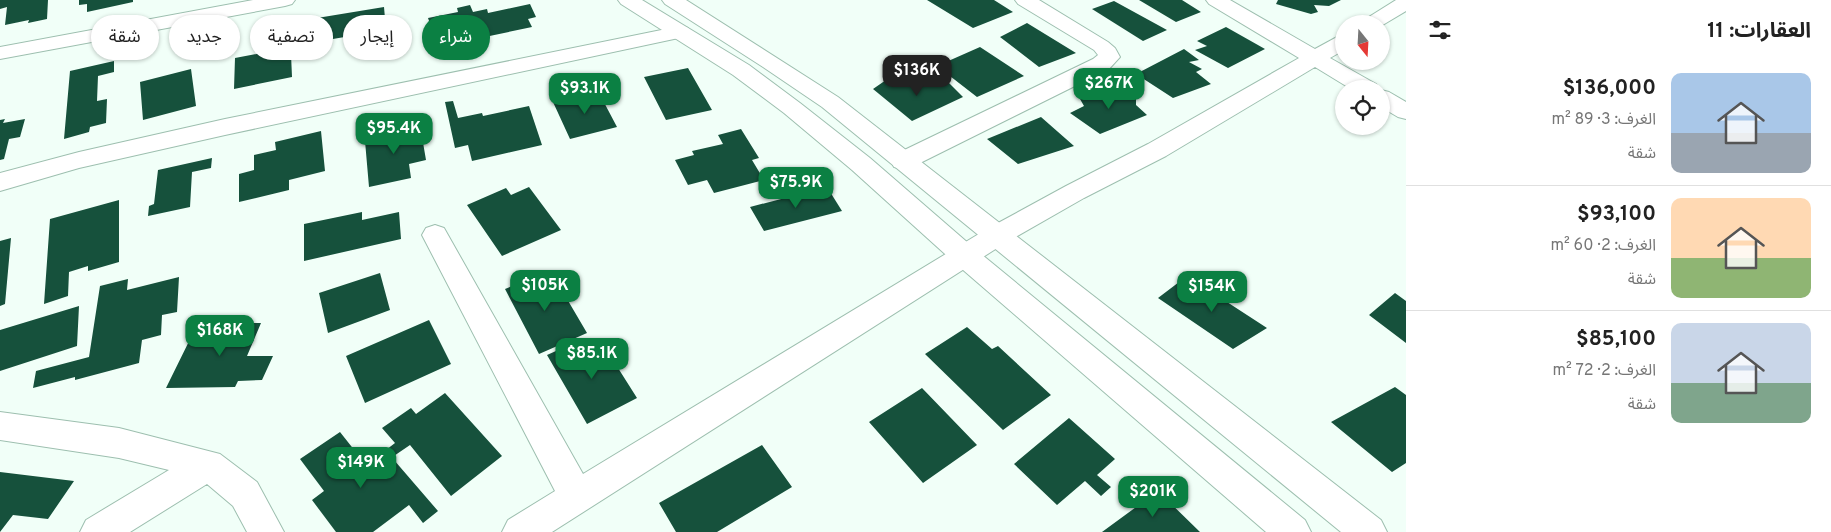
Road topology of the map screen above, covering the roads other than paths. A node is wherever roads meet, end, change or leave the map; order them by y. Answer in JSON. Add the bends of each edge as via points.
{"nodes":[{"id":1,"x":281,"y":0,"type":"edge"},
{"id":2,"x":628,"y":0,"type":"edge"},
{"id":3,"x":672,"y":0,"type":"edge"},
{"id":4,"x":1024,"y":0,"type":"edge"},
{"id":5,"x":1216,"y":0,"type":"edge"},
{"id":6,"x":1406,"y":2,"type":"edge"},
{"id":7,"x":1385,"y":15,"type":"edge"},
{"id":8,"x":681,"y":32,"type":"junction"},
{"id":9,"x":1335,"y":46,"type":"edge"},
{"id":10,"x":0,"y":53,"type":"edge"},
{"id":11,"x":1317,"y":57,"type":"junction"},
{"id":12,"x":1354,"y":80,"type":"edge"},
{"id":13,"x":1390,"y":102,"type":"edge"},
{"id":14,"x":1406,"y":112,"type":"edge"},
{"id":15,"x":903,"y":161,"type":"junction"},
{"id":16,"x":0,"y":182,"type":"edge"},
{"id":17,"x":435,"y":235,"type":"dead end"},
{"id":18,"x":996,"y":236,"type":"junction"},
{"id":19,"x":965,"y":256,"type":"junction"},
{"id":20,"x":0,"y":426,"type":"edge"},
{"id":21,"x":208,"y":466,"type":"junction"},
{"id":22,"x":577,"y":497,"type":"junction"},
{"id":23,"x":98,"y":532,"type":"edge"},
{"id":24,"x":266,"y":532,"type":"edge"},
{"id":25,"x":520,"y":532,"type":"edge"},
{"id":26,"x":1293,"y":532,"type":"edge"},
{"id":27,"x":1369,"y":532,"type":"edge"}],
"edges":[{"from":1,"to":10,"type":"street"},
{"from":2,"to":8,"type":"street"},
{"from":3,"to":15,"type":"street","via":[[830,102]]},
{"from":4,"to":15,"type":"street","via":[[1101,46],[1110,57]]},
{"from":5,"to":11,"type":"street"},
{"from":6,"to":7,"type":"street"},
{"from":8,"to":16,"type":"street","via":[[225,127],[79,160]]},
{"from":8,"to":19,"type":"street","via":[[742,70],[792,108]]},
{"from":9,"to":11,"type":"street"},
{"from":11,"to":12,"type":"street"},
{"from":11,"to":18,"type":"street","via":[[1157,150]]},
{"from":13,"to":14,"type":"street"},
{"from":15,"to":18,"type":"street"},
{"from":17,"to":22,"type":"street"},
{"from":18,"to":19,"type":"street"},
{"from":18,"to":27,"type":"street"},
{"from":19,"to":22,"type":"street"},
{"from":19,"to":26,"type":"street"},
{"from":20,"to":21,"type":"street","via":[[119,443]]},
{"from":21,"to":23,"type":"street"},
{"from":21,"to":24,"type":"street","via":[[245,494]]},
{"from":22,"to":25,"type":"street"}]}
